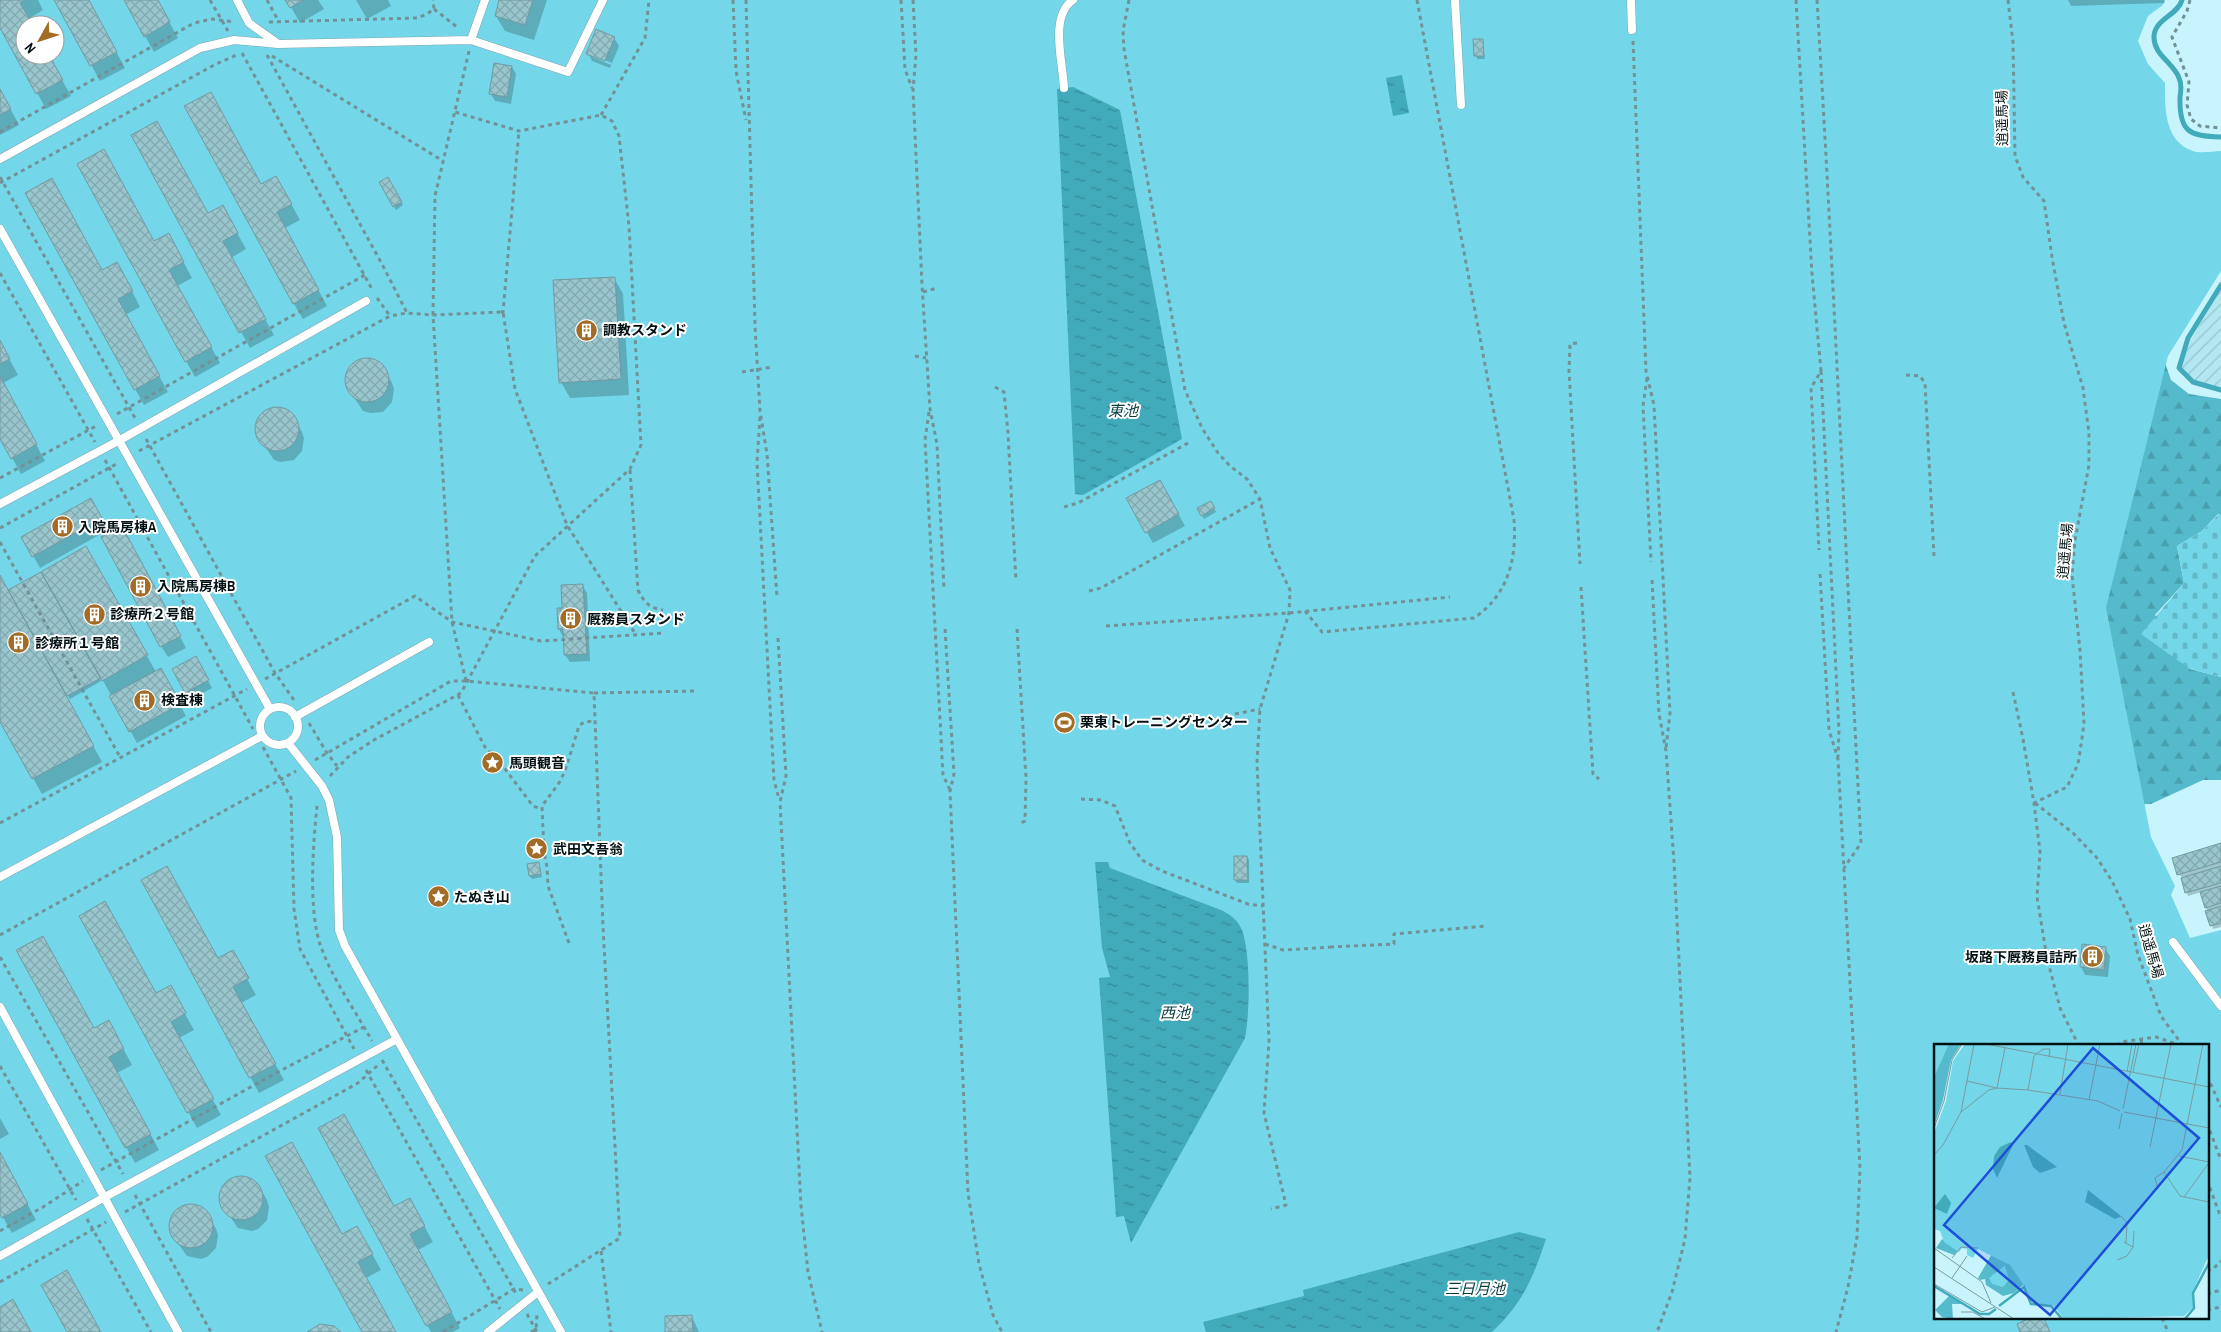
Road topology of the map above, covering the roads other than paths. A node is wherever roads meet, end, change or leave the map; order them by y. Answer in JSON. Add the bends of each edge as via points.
{"nodes":[{"id":1,"x":237,"y":0,"type":"edge"},
{"id":2,"x":484,"y":0,"type":"edge"},
{"id":3,"x":603,"y":0,"type":"edge"},
{"id":4,"x":1072,"y":0,"type":"edge"},
{"id":5,"x":1455,"y":0,"type":"edge"},
{"id":6,"x":1631,"y":0,"type":"edge"},
{"id":7,"x":1632,"y":30,"type":"road end"},
{"id":8,"x":471,"y":40,"type":"junction"},
{"id":9,"x":278,"y":44,"type":"junction"},
{"id":10,"x":1064,"y":88,"type":"dead end"},
{"id":11,"x":1461,"y":105,"type":"dead end"},
{"id":12,"x":0,"y":159,"type":"edge"},
{"id":13,"x":0,"y":229,"type":"edge"},
{"id":14,"x":366,"y":301,"type":"dead end"},
{"id":15,"x":120,"y":440,"type":"junction"},
{"id":16,"x":0,"y":504,"type":"edge"},
{"id":17,"x":429,"y":642,"type":"dead end"},
{"id":18,"x":270,"y":709,"type":"junction"},
{"id":19,"x":299,"y":715,"type":"junction"},
{"id":20,"x":260,"y":737,"type":"junction"},
{"id":21,"x":288,"y":742,"type":"junction"},
{"id":22,"x":0,"y":877,"type":"edge"},
{"id":23,"x":2173,"y":942,"type":"dead end"},
{"id":24,"x":2221,"y":1006,"type":"edge"},
{"id":25,"x":0,"y":1007,"type":"edge"},
{"id":26,"x":397,"y":1039,"type":"junction"},
{"id":27,"x":103,"y":1198,"type":"junction"},
{"id":28,"x":0,"y":1256,"type":"edge"},
{"id":29,"x":538,"y":1292,"type":"junction"},
{"id":30,"x":178,"y":1332,"type":"edge"},
{"id":31,"x":488,"y":1332,"type":"edge"},
{"id":32,"x":561,"y":1332,"type":"edge"}],
"edges":[{"from":1,"to":9,"type":"lane","via":[[249,23]]},
{"from":2,"to":8,"type":"lane"},
{"from":3,"to":8,"type":"lane","via":[[568,72]]},
{"from":4,"to":10,"type":"lane","via":[[1061,13],[1058,28]]},
{"from":5,"to":11,"type":"lane"},
{"from":6,"to":7,"type":"lane"},
{"from":8,"to":9,"type":"lane"},
{"from":9,"to":12,"type":"lane","via":[[234,40],[200,48]]},
{"from":13,"to":15,"type":"lane"},
{"from":14,"to":15,"type":"lane"},
{"from":15,"to":16,"type":"lane"},
{"from":15,"to":18,"type":"lane"},
{"from":17,"to":19,"type":"lane"},
{"from":18,"to":19,"type":"lane","via":[[281,707]]},
{"from":18,"to":20,"type":"lane","via":[[260,723]]},
{"from":19,"to":21,"type":"lane","via":[[296,734]]},
{"from":20,"to":21,"type":"lane","via":[[271,743]]},
{"from":20,"to":22,"type":"lane"},
{"from":21,"to":26,"type":"lane","via":[[329,800],[336,836],[339,930]]},
{"from":23,"to":24,"type":"lane"},
{"from":25,"to":27,"type":"lane"},
{"from":26,"to":27,"type":"lane"},
{"from":26,"to":29,"type":"lane"},
{"from":27,"to":28,"type":"lane"},
{"from":27,"to":30,"type":"lane"},
{"from":29,"to":31,"type":"lane"},
{"from":29,"to":32,"type":"lane"}]}
